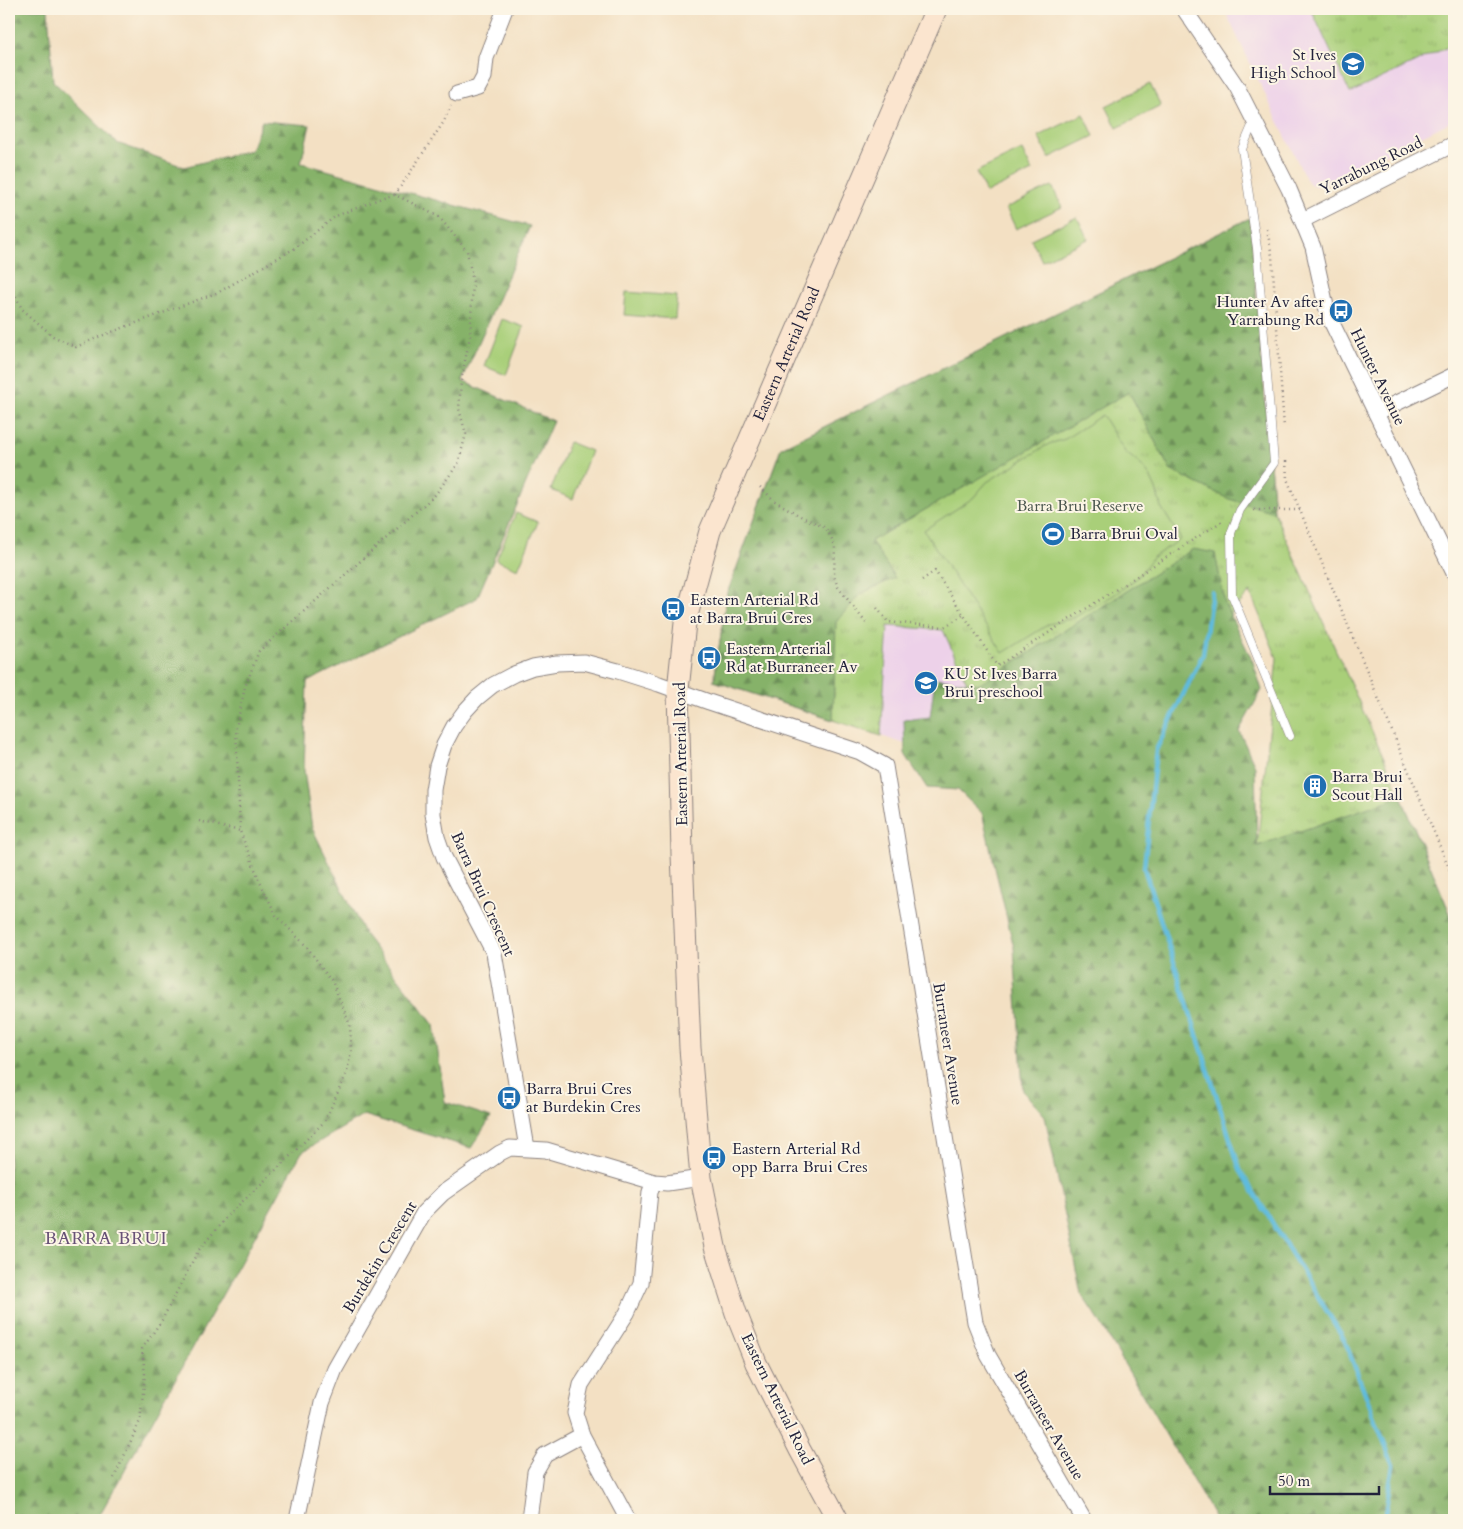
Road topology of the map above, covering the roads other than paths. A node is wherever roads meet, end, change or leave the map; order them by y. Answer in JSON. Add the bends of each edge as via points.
{"nodes":[{"id":1,"x":505,"y":9,"type":"edge"},
{"id":2,"x":936,"y":9,"type":"edge"},
{"id":3,"x":1184,"y":9,"type":"edge"},
{"id":4,"x":457,"y":94,"type":"road end"},
{"id":5,"x":1254,"y":121,"type":"junction"},
{"id":6,"x":1454,"y":144,"type":"edge"},
{"id":7,"x":1303,"y":220,"type":"junction"},
{"id":8,"x":1454,"y":375,"type":"edge"},
{"id":9,"x":1376,"y":413,"type":"junction"},
{"id":10,"x":1454,"y":573,"type":"edge"},
{"id":11,"x":678,"y":690,"type":"junction"},
{"id":12,"x":1290,"y":736,"type":"dead end"},
{"id":13,"x":527,"y":1148,"type":"junction"},
{"id":14,"x":701,"y":1178,"type":"junction"},
{"id":15,"x":654,"y":1182,"type":"junction"},
{"id":16,"x":582,"y":1435,"type":"junction"},
{"id":17,"x":297,"y":1520,"type":"edge"},
{"id":18,"x":529,"y":1520,"type":"edge"},
{"id":19,"x":628,"y":1520,"type":"edge"},
{"id":20,"x":838,"y":1520,"type":"edge"},
{"id":21,"x":1084,"y":1520,"type":"edge"}],
"edges":[{"from":1,"to":4,"type":"street","via":[[478,88]]},
{"from":2,"to":11,"type":"main road","name":"Eastern Arterial Road","via":[[710,531],[685,623]]},
{"from":3,"to":5,"type":"street","name":"Hunter Avenue","via":[[1237,87]]},
{"from":5,"to":7,"type":"street","name":"Hunter Avenue"},
{"from":5,"to":12,"type":"lane","via":[[1242,149],[1256,248],[1274,463],[1240,510],[1231,533],[1232,595]]},
{"from":6,"to":7,"type":"street","name":"Yarrabung Road"},
{"from":7,"to":9,"type":"street","name":"Hunter Avenue","via":[[1313,247],[1328,316]]},
{"from":8,"to":9,"type":"street"},
{"from":9,"to":10,"type":"street","name":"Hunter Avenue"},
{"from":11,"to":13,"type":"street","name":"Barra Brui Crescent","via":[[584,662],[533,668],[493,685],[477,698],[454,726],[437,766],[433,814],[438,837],[444,857],[494,953]]},
{"from":11,"to":14,"type":"main road","name":"Eastern Arterial Road","via":[[690,1048]]},
{"from":11,"to":21,"type":"street","name":"Burraneer Avenue","via":[[860,752],[886,766],[975,1322],[988,1354]]},
{"from":13,"to":15,"type":"street","name":"Burdekin Crescent","via":[[546,1150]]},
{"from":13,"to":17,"type":"street","name":"Burdekin Crescent","via":[[510,1148],[500,1153],[443,1193],[424,1212],[334,1369],[322,1403]]},
{"from":14,"to":15,"type":"street","name":"Burdekin Crescent"},
{"from":14,"to":20,"type":"main road","name":"Eastern Arterial Road","via":[[715,1247],[756,1363]]},
{"from":15,"to":16,"type":"street","via":[[650,1192],[641,1283],[627,1313],[581,1386],[575,1413]]},
{"from":16,"to":18,"type":"street","via":[[545,1455],[535,1472]]},
{"from":16,"to":19,"type":"street"}]}
